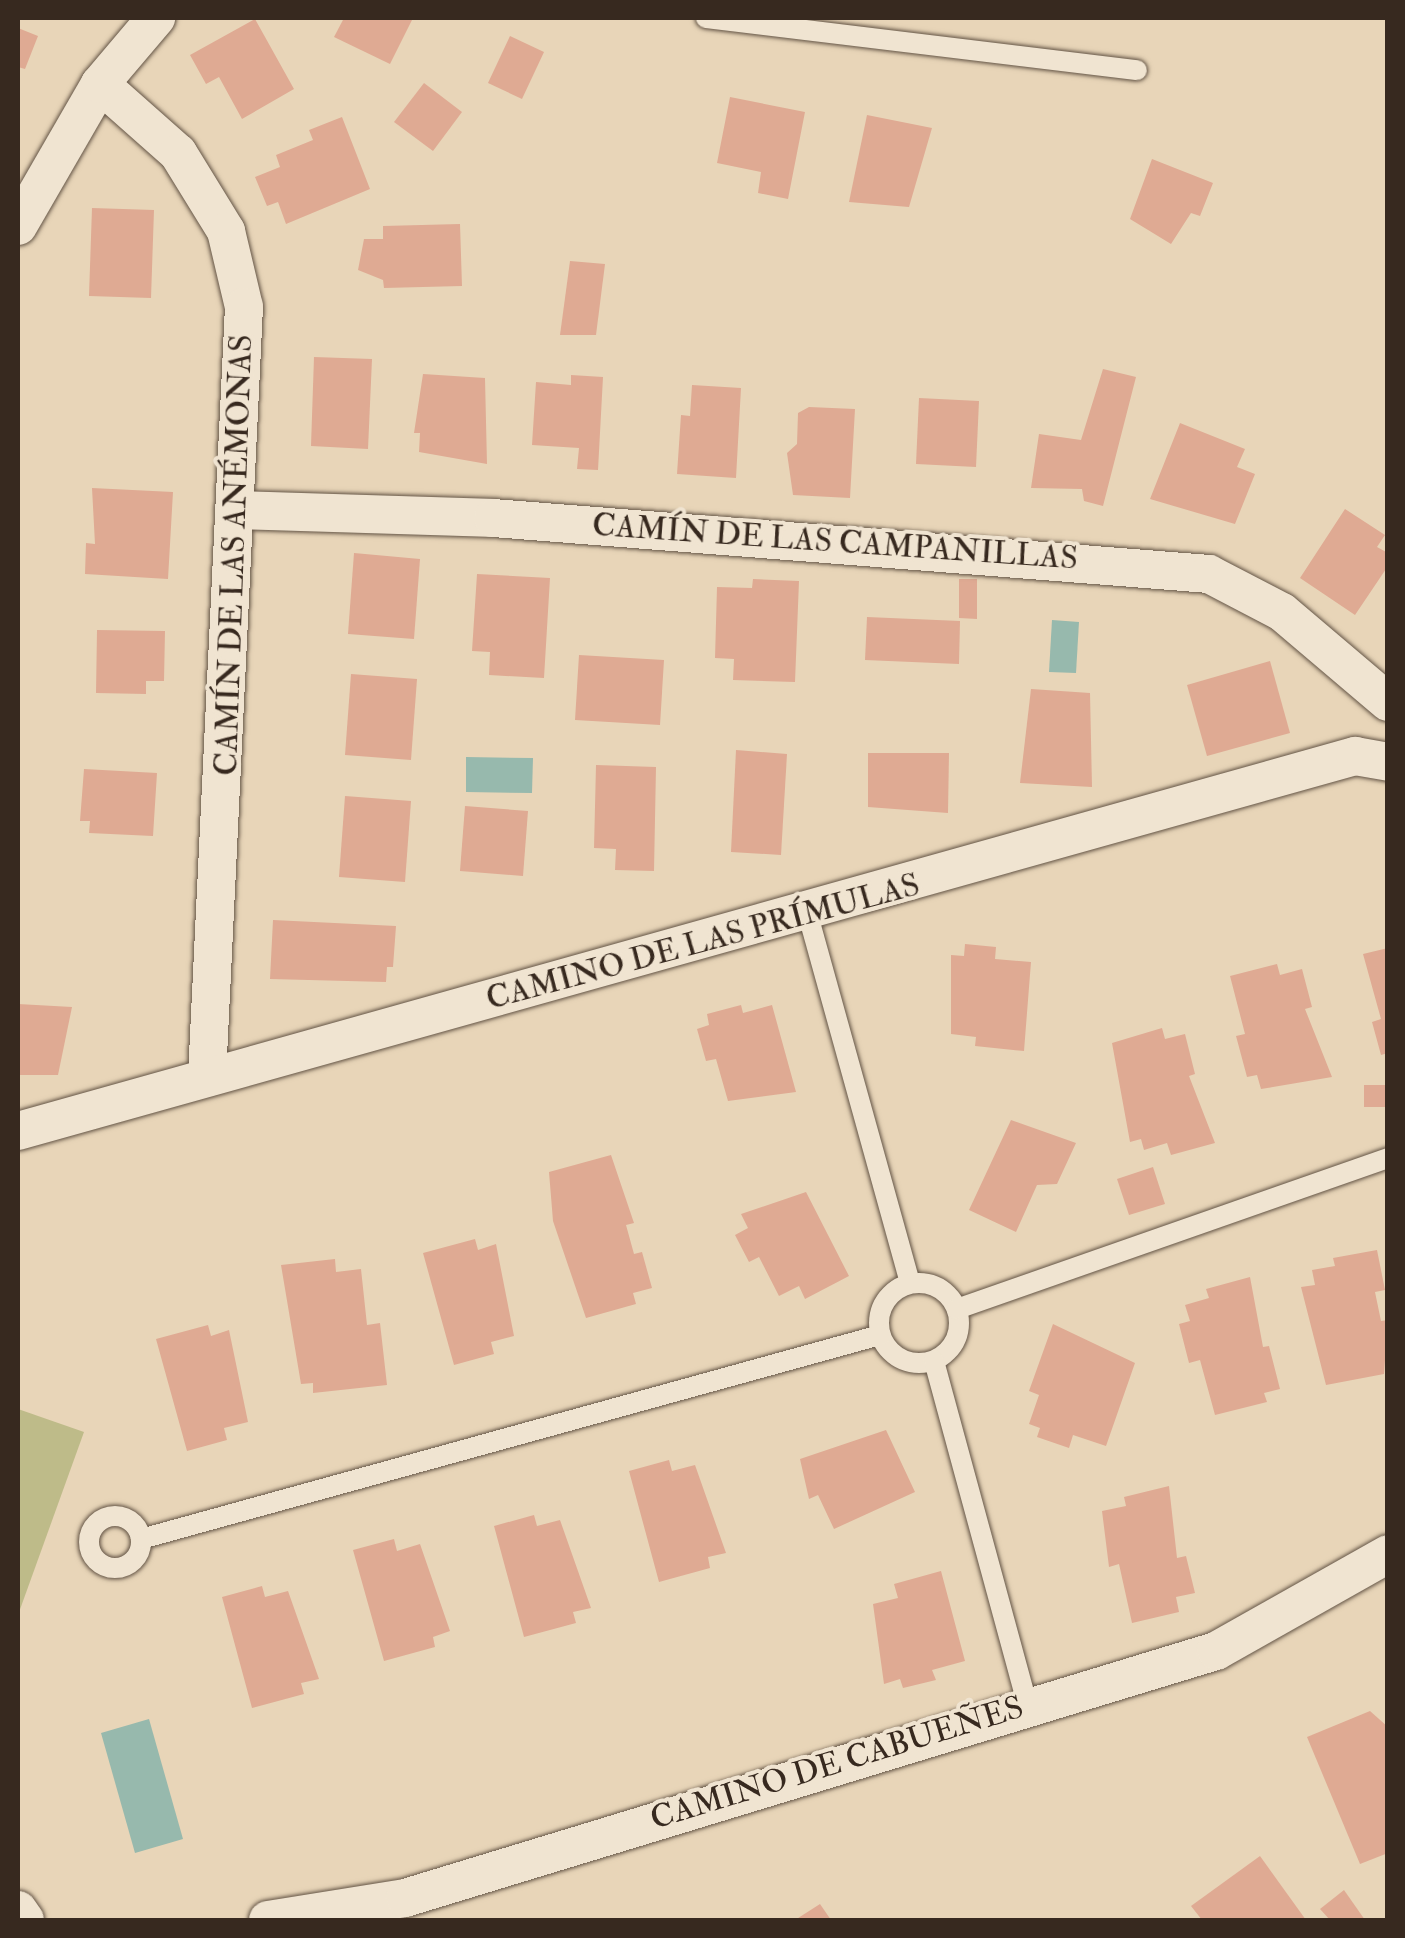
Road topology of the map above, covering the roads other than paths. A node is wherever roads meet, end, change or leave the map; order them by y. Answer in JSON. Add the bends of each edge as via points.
{"nodes":[{"id":1,"x":156,"y":18,"type":"edge"},
{"id":2,"x":706,"y":18,"type":"edge"},
{"id":3,"x":1136,"y":70,"type":"dead end"},
{"id":4,"x":100,"y":84,"type":"junction"},
{"id":5,"x":18,"y":226,"type":"edge"},
{"id":6,"x":240,"y":510,"type":"junction"},
{"id":7,"x":1388,"y":702,"type":"edge"},
{"id":8,"x":1388,"y":762,"type":"edge"},
{"id":9,"x":808,"y":915,"type":"junction"},
{"id":10,"x":208,"y":1077,"type":"junction"},
{"id":11,"x":18,"y":1131,"type":"edge"},
{"id":12,"x":1388,"y":1158,"type":"edge"},
{"id":13,"x":910,"y":1283,"type":"junction"},
{"id":14,"x":958,"y":1309,"type":"junction"},
{"id":15,"x":880,"y":1334,"type":"junction"},
{"id":16,"x":934,"y":1361,"type":"junction"},
{"id":17,"x":142,"y":1539,"type":"dead end"},
{"id":18,"x":1388,"y":1554,"type":"edge"},
{"id":19,"x":1027,"y":1704,"type":"junction"},
{"id":20,"x":18,"y":1910,"type":"edge"},
{"id":21,"x":25,"y":1920,"type":"edge"},
{"id":22,"x":268,"y":1920,"type":"edge"}],
"edges":[{"from":1,"to":4,"type":"street"},
{"from":2,"to":3,"type":"lane"},
{"from":4,"to":5,"type":"street"},
{"from":4,"to":6,"type":"street","name":"CAMÍN DE LAS ANÉMONAS","via":[[178,153],[226,231],[244,308]]},
{"from":6,"to":7,"type":"street","name":"CAMÍN DE LAS CAMPANILLAS","via":[[513,520],[1209,574],[1282,612]]},
{"from":6,"to":10,"type":"street","name":"CAMÍN DE LAS ANÉMONAS"},
{"from":8,"to":9,"type":"street","name":"CAMINO DE LAS PRÍMULAS","via":[[1354,756]]},
{"from":9,"to":10,"type":"street","name":"CAMINO DE LAS PRÍMULAS"},
{"from":9,"to":13,"type":"lane"},
{"from":10,"to":11,"type":"street","name":"CAMINO DE LAS PRÍMULAS"},
{"from":12,"to":14,"type":"lane"},
{"from":13,"to":14,"type":"lane","via":[[936,1286]]},
{"from":13,"to":15,"type":"lane","via":[[888,1296]]},
{"from":14,"to":16,"type":"lane","via":[[954,1344]]},
{"from":15,"to":16,"type":"lane","via":[[895,1356]]},
{"from":15,"to":17,"type":"lane"},
{"from":16,"to":19,"type":"lane"},
{"from":18,"to":19,"type":"street","name":"CAMINO DE CABUEÑES","via":[[1216,1651]]},
{"from":19,"to":22,"type":"street","name":"CAMINO DE CABUEÑES","via":[[405,1898]]},
{"from":20,"to":21,"type":"street"}]}
